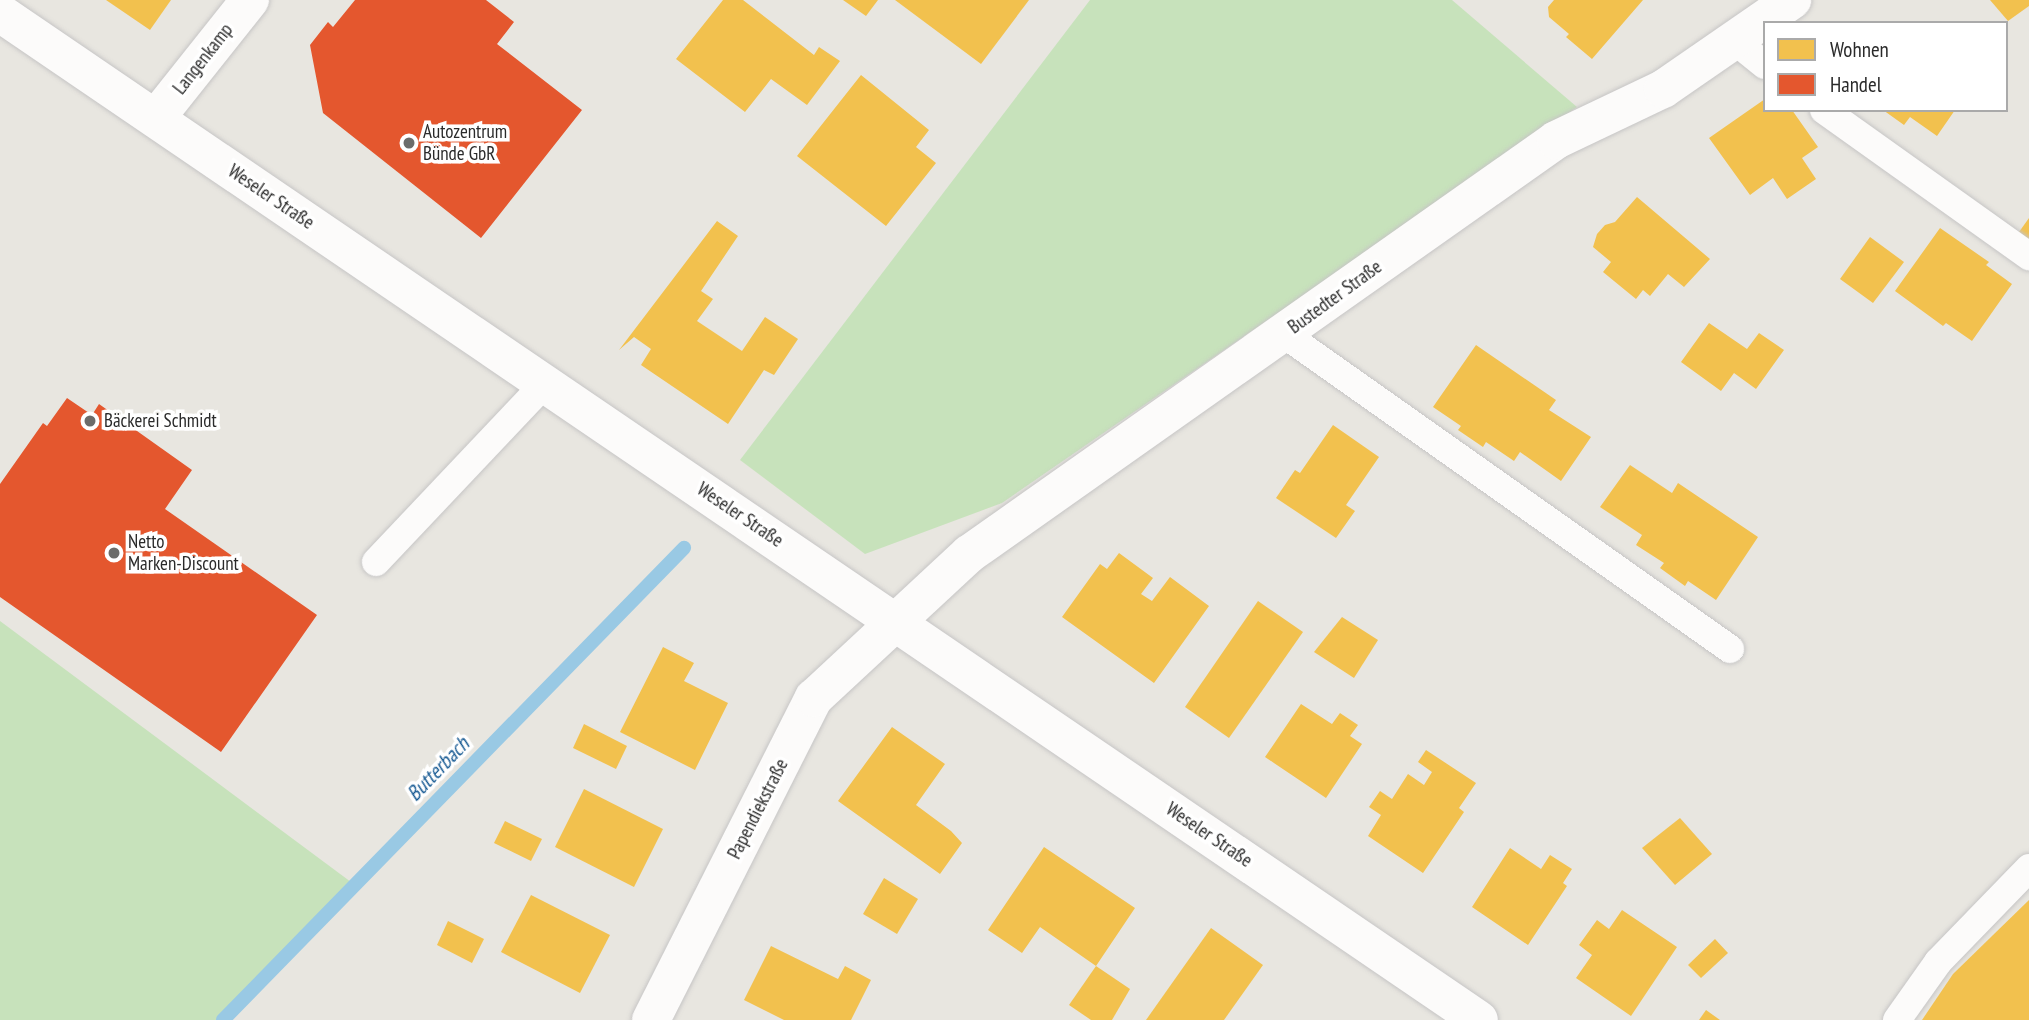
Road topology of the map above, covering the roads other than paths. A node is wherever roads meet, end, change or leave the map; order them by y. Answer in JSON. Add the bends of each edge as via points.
{"nodes":[{"id":1,"x":250,"y":0,"type":"edge"},
{"id":2,"x":1792,"y":0,"type":"edge"},
{"id":3,"x":0,"y":13,"type":"edge"},
{"id":4,"x":1735,"y":41,"type":"junction"},
{"id":5,"x":1763,"y":63,"type":"edge"},
{"id":6,"x":1827,"y":112,"type":"edge"},
{"id":7,"x":156,"y":118,"type":"junction"},
{"id":8,"x":2029,"y":256,"type":"edge"},
{"id":9,"x":1284,"y":334,"type":"junction"},
{"id":10,"x":545,"y":383,"type":"junction"},
{"id":11,"x":376,"y":562,"type":"dead end"},
{"id":12,"x":896,"y":621,"type":"junction"},
{"id":13,"x":1730,"y":649,"type":"dead end"},
{"id":14,"x":2029,"y":868,"type":"edge"},
{"id":15,"x":651,"y":1020,"type":"edge"},
{"id":16,"x":1479,"y":1020,"type":"edge"},
{"id":17,"x":1898,"y":1020,"type":"edge"}],
"edges":[{"from":1,"to":7,"type":"street","name":"Langenkamp"},
{"from":2,"to":4,"type":"street","name":"Bustedter Straße"},
{"from":3,"to":7,"type":"street","name":"Weseler Straße"},
{"from":4,"to":5,"type":"lane"},
{"from":4,"to":9,"type":"street","name":"Bustedter Straße","via":[[1663,89],[1556,140]]},
{"from":6,"to":8,"type":"lane"},
{"from":7,"to":10,"type":"street","name":"Weseler Straße"},
{"from":9,"to":12,"type":"street","name":"Bustedter Straße","via":[[969,554]]},
{"from":9,"to":13,"type":"lane"},
{"from":10,"to":11,"type":"lane"},
{"from":10,"to":12,"type":"street","name":"Weseler Straße"},
{"from":12,"to":15,"type":"street","name":"Papendiekstraße","via":[[814,698]]},
{"from":12,"to":16,"type":"street","name":"Weseler Straße"},
{"from":14,"to":17,"type":"lane","via":[[1937,962]]}]}
